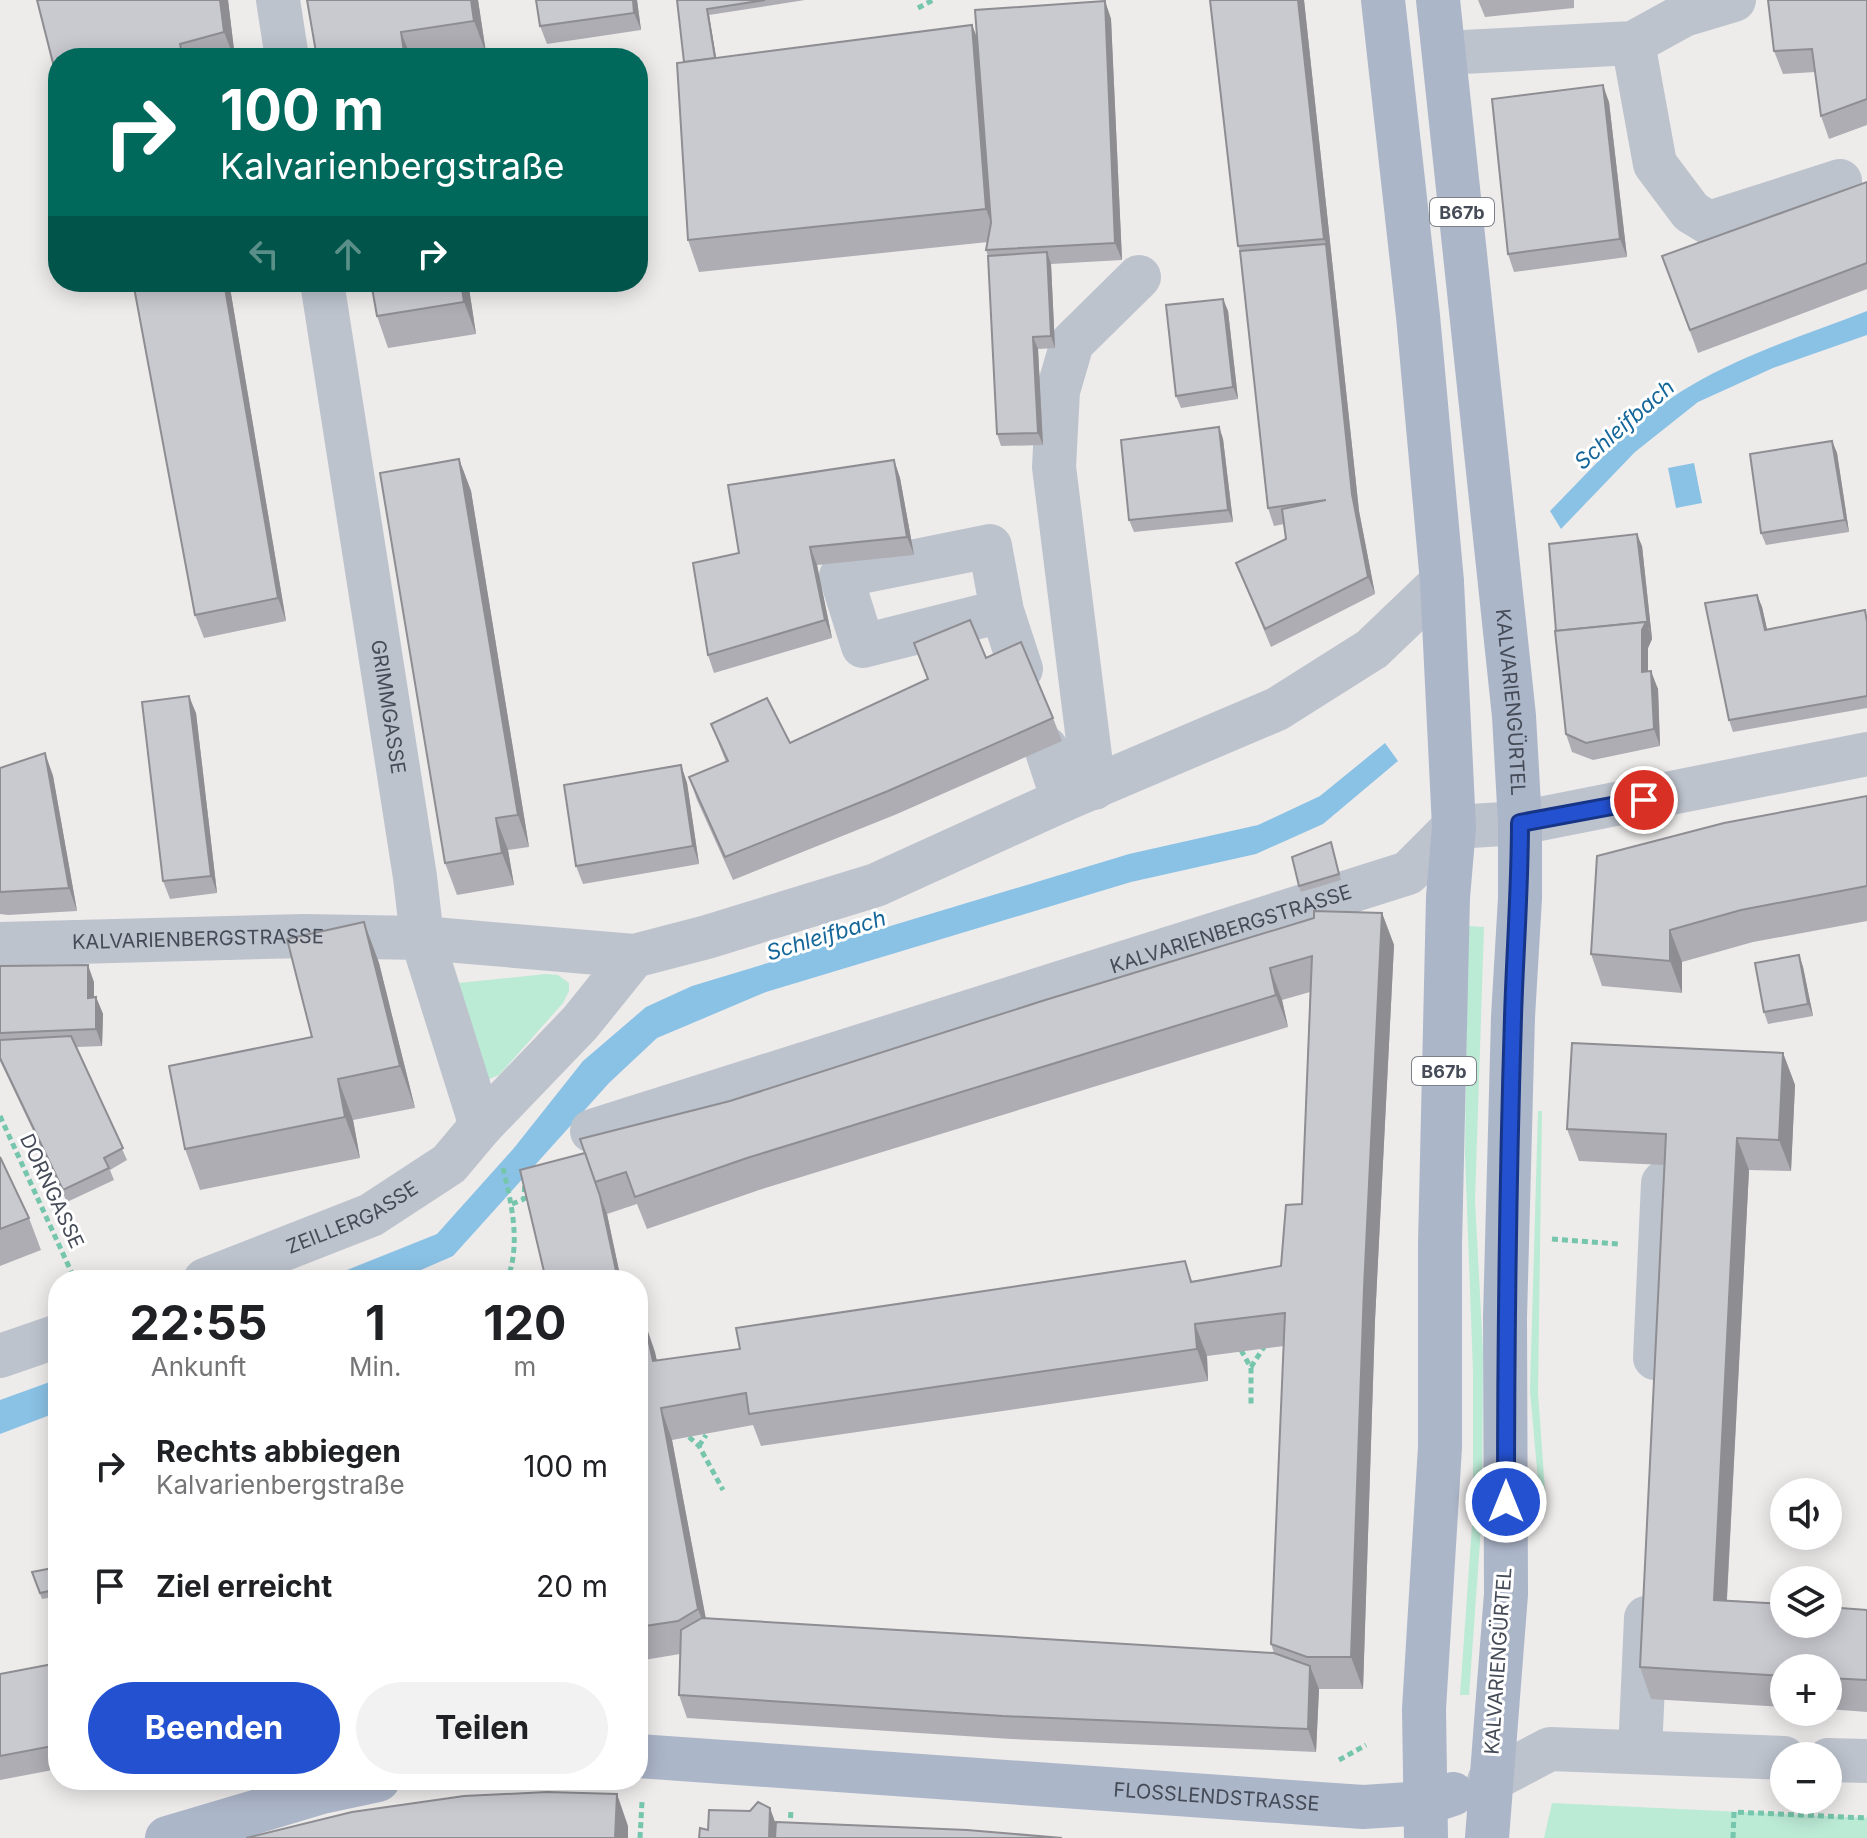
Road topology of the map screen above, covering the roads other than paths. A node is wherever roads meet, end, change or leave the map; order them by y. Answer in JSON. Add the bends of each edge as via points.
{"nodes":[{"id":1,"x":278,"y":0,"type":"edge"},
{"id":2,"x":1383,"y":0,"type":"edge"},
{"id":3,"x":1438,"y":0,"type":"edge"},
{"id":4,"x":1734,"y":0,"type":"edge"},
{"id":5,"x":1633,"y":43,"type":"junction"},
{"id":6,"x":285,"y":48,"type":"edge"},
{"id":7,"x":1444,"y":53,"type":"junction"},
{"id":8,"x":1840,"y":181,"type":"dead end"},
{"id":9,"x":1139,"y":277,"type":"dead end"},
{"id":10,"x":324,"y":292,"type":"edge"},
{"id":11,"x":1442,"y":582,"type":"junction"},
{"id":12,"x":1002,"y":611,"type":"dead end"},
{"id":13,"x":1021,"y":669,"type":"edge"},
{"id":14,"x":1046,"y":748,"type":"edge"},
{"id":15,"x":1867,"y":754,"type":"edge"},
{"id":16,"x":1079,"y":794,"type":"junction"},
{"id":17,"x":1520,"y":823,"type":"junction"},
{"id":18,"x":1454,"y":827,"type":"junction"},
{"id":19,"x":422,"y":938,"type":"junction"},
{"id":20,"x":0,"y":944,"type":"edge"},
{"id":21,"x":634,"y":956,"type":"junction"},
{"id":22,"x":592,"y":1131,"type":"dead end"},
{"id":23,"x":491,"y":1142,"type":"junction"},
{"id":24,"x":1663,"y":1183,"type":"edge"},
{"id":25,"x":231,"y":1270,"type":"edge"},
{"id":26,"x":48,"y":1339,"type":"edge"},
{"id":27,"x":0,"y":1356,"type":"edge"},
{"id":28,"x":1653,"y":1401,"type":"edge"},
{"id":29,"x":1647,"y":1571,"type":"edge"},
{"id":30,"x":1640,"y":1752,"type":"junction"},
{"id":31,"x":648,"y":1757,"type":"edge"},
{"id":32,"x":1770,"y":1757,"type":"edge"},
{"id":33,"x":1842,"y":1760,"type":"edge"},
{"id":34,"x":1867,"y":1761,"type":"edge"},
{"id":35,"x":1489,"y":1781,"type":"junction"},
{"id":36,"x":331,"y":1790,"type":"edge"},
{"id":37,"x":1426,"y":1820,"type":"edge"},
{"id":38,"x":167,"y":1838,"type":"edge"},
{"id":39,"x":1487,"y":1838,"type":"edge"}],
"edges":[{"from":1,"to":6,"type":"street"},
{"from":2,"to":11,"type":"main road","number":"B67b"},
{"from":3,"to":7,"type":"main road","name":"KALVARIENGÜRTEL","number":"B67b"},
{"from":4,"to":5,"type":"street","via":[[1684,15]]},
{"from":5,"to":7,"type":"street"},
{"from":5,"to":8,"type":"street","via":[[1655,164],[1691,212],[1709,223]]},
{"from":7,"to":17,"type":"main road","name":"KALVARIENGÜRTEL","number":"B67b","via":[[1513,701]]},
{"from":9,"to":16,"type":"street","via":[[1072,343],[1058,391],[1054,467]]},
{"from":10,"to":19,"type":"street","name":"GRIMMGASSE"},
{"from":11,"to":16,"type":"street","name":"KALVARIENBERGSTRASSE","via":[[1372,649],[1277,709]]},
{"from":11,"to":18,"type":"main road","number":"B67b"},
{"from":12,"to":13,"type":"street"},
{"from":14,"to":16,"type":"street"},
{"from":15,"to":17,"type":"street"},
{"from":16,"to":21,"type":"street","name":"KALVARIENBERGSTRASSE","via":[[876,885]]},
{"from":17,"to":18,"type":"street"},
{"from":17,"to":35,"type":"main road","name":"KALVARIENGÜRTEL","number":"B67b","via":[[1505,1318],[1506,1594]]},
{"from":18,"to":22,"type":"street","name":"KALVARIENBERGSTRASSE","via":[[1408,873]]},
{"from":18,"to":37,"type":"main road","number":"B67b","via":[[1440,1245],[1440,1447],[1424,1709]]},
{"from":19,"to":20,"type":"street","name":"KALVARIENBERGSTRASSE"},
{"from":19,"to":21,"type":"street","name":"KALVARIENBERGSTRASSE"},
{"from":19,"to":23,"type":"street","name":"GRIMMGASSE"},
{"from":21,"to":23,"type":"street"},
{"from":23,"to":25,"type":"street","name":"ZEILLERGASSE","via":[[371,1215]]},
{"from":24,"to":28,"type":"street"},
{"from":26,"to":27,"type":"street"},
{"from":29,"to":30,"type":"street"},
{"from":30,"to":32,"type":"street","name":"FLOSSLENDSTRASSE"},
{"from":30,"to":35,"type":"street","name":"FLOSSLENDSTRASSE","via":[[1550,1749]]},
{"from":31,"to":37,"type":"main road","name":"FLOSSLENDSTRASSE","via":[[1363,1807]]},
{"from":33,"to":34,"type":"street"},
{"from":35,"to":37,"type":"main road","name":"FLOSSLENDSTRASSE"},
{"from":35,"to":39,"type":"main road","name":"KALVARIENGÜRTEL","number":"B67b"},
{"from":36,"to":38,"type":"main road"}]}
